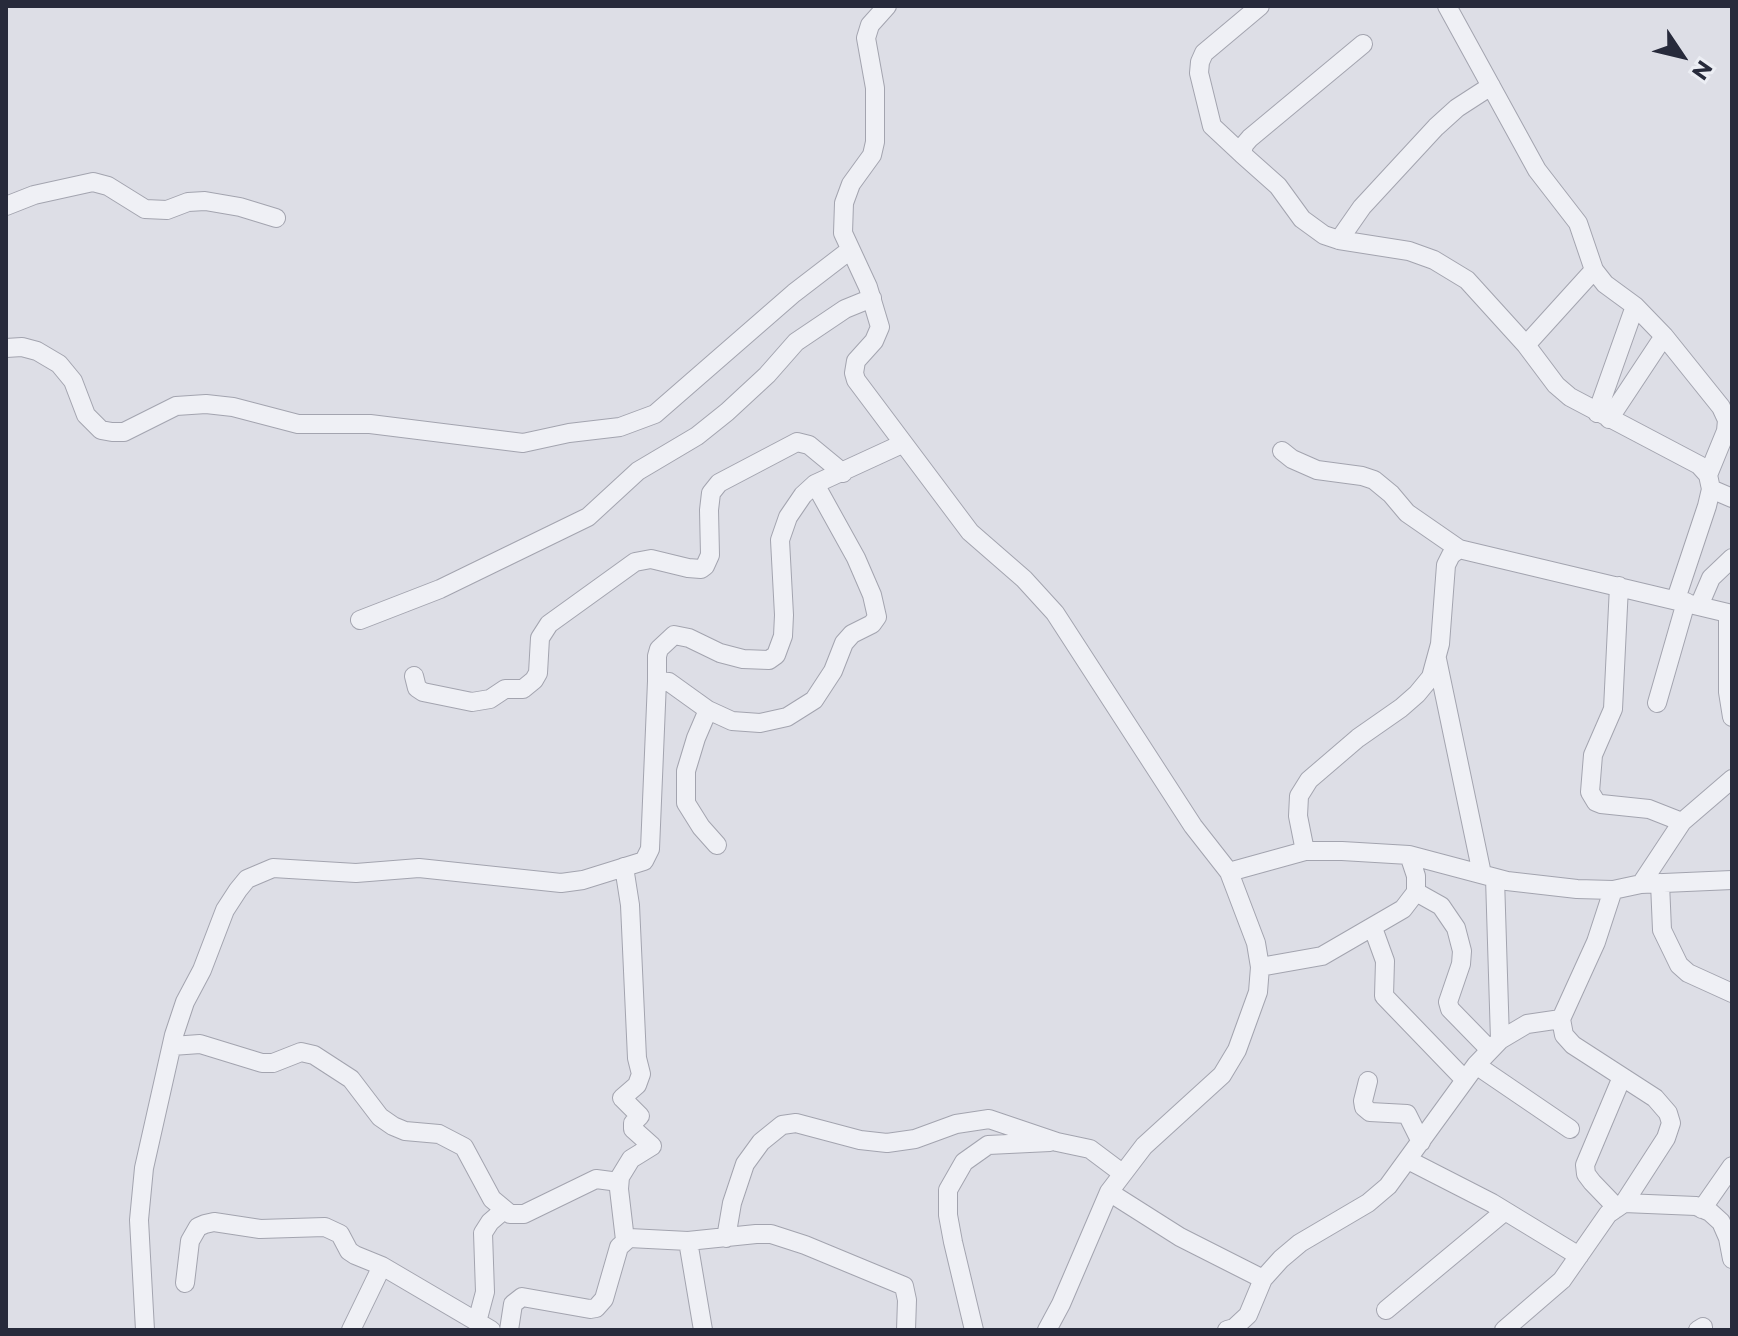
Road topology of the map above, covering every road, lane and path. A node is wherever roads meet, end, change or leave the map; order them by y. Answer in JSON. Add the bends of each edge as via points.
{"nodes":[{"id":1,"x":887,"y":6,"type":"edge"},
{"id":2,"x":1260,"y":6,"type":"edge"},
{"id":3,"x":1447,"y":6,"type":"edge"},
{"id":4,"x":1363,"y":44,"type":"dead end"},
{"id":5,"x":1491,"y":86,"type":"junction"},
{"id":6,"x":1242,"y":154,"type":"junction"},
{"id":7,"x":6,"y":206,"type":"edge"},
{"id":8,"x":276,"y":218,"type":"dead end"},
{"id":9,"x":1339,"y":240,"type":"junction"},
{"id":10,"x":850,"y":250,"type":"junction"},
{"id":11,"x":1594,"y":270,"type":"junction"},
{"id":12,"x":872,"y":298,"type":"junction"},
{"id":13,"x":1635,"y":306,"type":"junction"},
{"id":14,"x":1664,"y":336,"type":"junction"},
{"id":15,"x":1526,"y":345,"type":"junction"},
{"id":16,"x":6,"y":348,"type":"edge"},
{"id":17,"x":1603,"y":416,"type":"junction"},
{"id":18,"x":902,"y":444,"type":"junction"},
{"id":19,"x":1282,"y":451,"type":"dead end"},
{"id":20,"x":1726,"y":452,"type":"edge"},
{"id":21,"x":843,"y":473,"type":"junction"},
{"id":22,"x":1710,"y":482,"type":"junction"},
{"id":23,"x":815,"y":484,"type":"junction"},
{"id":24,"x":1732,"y":498,"type":"edge"},
{"id":25,"x":1459,"y":549,"type":"junction"},
{"id":26,"x":1732,"y":558,"type":"edge"},
{"id":27,"x":1619,"y":586,"type":"junction"},
{"id":28,"x":1687,"y":602,"type":"junction"},
{"id":29,"x":1730,"y":614,"type":"edge"},
{"id":30,"x":360,"y":620,"type":"dead end"},
{"id":31,"x":1437,"y":659,"type":"junction"},
{"id":32,"x":414,"y":676,"type":"dead end"},
{"id":33,"x":657,"y":681,"type":"junction"},
{"id":34,"x":1657,"y":703,"type":"dead end"},
{"id":35,"x":708,"y":710,"type":"junction"},
{"id":36,"x":1732,"y":717,"type":"edge"},
{"id":37,"x":1732,"y":779,"type":"edge"},
{"id":38,"x":1682,"y":822,"type":"junction"},
{"id":39,"x":717,"y":845,"type":"dead end"},
{"id":40,"x":1305,"y":851,"type":"junction"},
{"id":41,"x":1409,"y":855,"type":"junction"},
{"id":42,"x":624,"y":867,"type":"junction"},
{"id":43,"x":1229,"y":872,"type":"junction"},
{"id":44,"x":1488,"y":876,"type":"junction"},
{"id":45,"x":1732,"y":880,"type":"edge"},
{"id":46,"x":1660,"y":883,"type":"junction"},
{"id":47,"x":1641,"y":884,"type":"junction"},
{"id":48,"x":1613,"y":890,"type":"junction"},
{"id":49,"x":1416,"y":892,"type":"junction"},
{"id":50,"x":1373,"y":928,"type":"junction"},
{"id":51,"x":1260,"y":967,"type":"junction"},
{"id":52,"x":1732,"y":993,"type":"edge"},
{"id":53,"x":1561,"y":1019,"type":"junction"},
{"id":54,"x":1495,"y":1045,"type":"junction"},
{"id":55,"x":172,"y":1046,"type":"junction"},
{"id":56,"x":1470,"y":1073,"type":"junction"},
{"id":57,"x":1622,"y":1077,"type":"junction"},
{"id":58,"x":1368,"y":1081,"type":"dead end"},
{"id":59,"x":1570,"y":1129,"type":"dead end"},
{"id":60,"x":1057,"y":1142,"type":"junction"},
{"id":61,"x":1421,"y":1142,"type":"junction"},
{"id":62,"x":1408,"y":1160,"type":"junction"},
{"id":63,"x":1732,"y":1166,"type":"edge"},
{"id":64,"x":1122,"y":1173,"type":"junction"},
{"id":65,"x":619,"y":1182,"type":"junction"},
{"id":66,"x":1109,"y":1192,"type":"junction"},
{"id":67,"x":1621,"y":1205,"type":"junction"},
{"id":68,"x":1702,"y":1209,"type":"junction"},
{"id":69,"x":504,"y":1210,"type":"junction"},
{"id":70,"x":1505,"y":1211,"type":"junction"},
{"id":71,"x":726,"y":1238,"type":"junction"},
{"id":72,"x":625,"y":1240,"type":"junction"},
{"id":73,"x":688,"y":1241,"type":"junction"},
{"id":74,"x":1579,"y":1256,"type":"junction"},
{"id":75,"x":1732,"y":1259,"type":"edge"},
{"id":76,"x":382,"y":1266,"type":"junction"},
{"id":77,"x":1263,"y":1279,"type":"junction"},
{"id":78,"x":185,"y":1283,"type":"dead end"},
{"id":79,"x":1386,"y":1310,"type":"dead end"},
{"id":80,"x":484,"y":1326,"type":"edge"},
{"id":81,"x":145,"y":1330,"type":"edge"},
{"id":82,"x":351,"y":1330,"type":"edge"},
{"id":83,"x":509,"y":1330,"type":"edge"},
{"id":84,"x":703,"y":1330,"type":"edge"},
{"id":85,"x":906,"y":1330,"type":"edge"},
{"id":86,"x":974,"y":1330,"type":"edge"},
{"id":87,"x":1047,"y":1330,"type":"edge"},
{"id":88,"x":1227,"y":1330,"type":"edge"},
{"id":89,"x":1504,"y":1330,"type":"edge"}],
"edges":[{"from":1,"to":10,"type":"street","via":[[867,32],[875,142],[844,203],[842,226]]},
{"from":2,"to":6,"type":"street","via":[[1200,62],[1212,126]]},
{"from":3,"to":5,"type":"street"},
{"from":4,"to":6,"type":"street","via":[[1250,138]]},
{"from":5,"to":9,"type":"street","via":[[1436,127],[1362,207]]},
{"from":5,"to":11,"type":"street","via":[[1537,170],[1578,223]]},
{"from":6,"to":9,"type":"street","via":[[1269,176],[1302,219]]},
{"from":7,"to":8,"type":"street","via":[[93,182],[145,209],[205,201]]},
{"from":9,"to":15,"type":"street","via":[[1434,260],[1467,280]]},
{"from":10,"to":12,"type":"street"},
{"from":10,"to":16,"type":"street","via":[[655,414],[620,427],[523,443],[370,424],[298,424],[206,404],[176,406],[124,432],[101,430],[86,415],[73,381],[59,364],[37,351]]},
{"from":11,"to":13,"type":"street"},
{"from":11,"to":15,"type":"street"},
{"from":12,"to":18,"type":"street","via":[[879,332],[856,361],[854,373]]},
{"from":12,"to":30,"type":"street","via":[[845,309],[796,342],[727,412],[638,471],[588,517],[440,589]]},
{"from":13,"to":14,"type":"street"},
{"from":13,"to":17,"type":"street"},
{"from":14,"to":17,"type":"street"},
{"from":14,"to":20,"type":"street","via":[[1721,407],[1727,420]]},
{"from":15,"to":17,"type":"street","via":[[1556,385]]},
{"from":17,"to":22,"type":"street","via":[[1699,465]]},
{"from":18,"to":21,"type":"street"},
{"from":18,"to":43,"type":"street","via":[[970,532],[1055,613],[1193,826]]},
{"from":19,"to":25,"type":"street","via":[[1317,470],[1374,480],[1407,513]]},
{"from":20,"to":22,"type":"street"},
{"from":21,"to":23,"type":"street"},
{"from":21,"to":32,"type":"street","via":[[809,445],[797,442],[719,483],[711,493],[710,555],[705,566],[635,562],[549,624],[540,638],[538,673],[523,689],[505,689],[472,702],[423,692]]},
{"from":22,"to":24,"type":"street"},
{"from":22,"to":28,"type":"street"},
{"from":23,"to":33,"type":"street","via":[[788,517],[780,540],[784,615],[776,655],[769,660],[743,659],[674,635],[657,656]]},
{"from":23,"to":35,"type":"street","via":[[856,558],[877,617],[844,643],[822,689],[803,709],[760,723],[732,721]]},
{"from":25,"to":27,"type":"street"},
{"from":25,"to":31,"type":"street","via":[[1446,565]]},
{"from":26,"to":28,"type":"street"},
{"from":27,"to":28,"type":"street"},
{"from":27,"to":38,"type":"street","via":[[1613,709],[1593,755],[1590,792],[1601,804],[1649,809]]},
{"from":28,"to":29,"type":"street"},
{"from":28,"to":34,"type":"street"},
{"from":29,"to":36,"type":"street"},
{"from":31,"to":40,"type":"street","via":[[1417,694],[1309,780],[1299,796]]},
{"from":31,"to":44,"type":"street"},
{"from":33,"to":35,"type":"street","via":[[669,682]]},
{"from":33,"to":42,"type":"street","via":[[650,849],[644,861]]},
{"from":35,"to":39,"type":"street","via":[[686,771],[686,803]]},
{"from":37,"to":38,"type":"street"},
{"from":38,"to":47,"type":"street"},
{"from":40,"to":41,"type":"street"},
{"from":40,"to":43,"type":"street"},
{"from":41,"to":44,"type":"street"},
{"from":41,"to":49,"type":"street"},
{"from":42,"to":55,"type":"street","via":[[561,883],[419,868],[356,873],[273,868],[258,873],[247,879],[225,910]]},
{"from":42,"to":65,"type":"street","via":[[641,1074],[622,1098],[640,1116],[633,1129],[652,1146],[631,1159]]},
{"from":43,"to":51,"type":"street"},
{"from":44,"to":48,"type":"street"},
{"from":44,"to":54,"type":"street"},
{"from":45,"to":46,"type":"street"},
{"from":46,"to":47,"type":"street"},
{"from":46,"to":52,"type":"street","via":[[1662,930],[1679,965]]},
{"from":47,"to":48,"type":"street"},
{"from":48,"to":53,"type":"street"},
{"from":49,"to":50,"type":"street","via":[[1403,909]]},
{"from":49,"to":54,"type":"street","via":[[1441,906],[1456,928],[1462,951],[1450,1009]]},
{"from":50,"to":51,"type":"street","via":[[1322,956]]},
{"from":50,"to":56,"type":"street","via":[[1385,961],[1384,996]]},
{"from":51,"to":64,"type":"street","via":[[1249,1021],[1222,1075],[1166,1124]]},
{"from":53,"to":54,"type":"street","via":[[1527,1024]]},
{"from":53,"to":57,"type":"street","via":[[1573,1045]]},
{"from":54,"to":56,"type":"street"},
{"from":55,"to":69,"type":"street","via":[[200,1044],[262,1063],[301,1052],[314,1055],[351,1079],[393,1126],[439,1134],[464,1147],[492,1199]]},
{"from":55,"to":81,"type":"street","via":[[140,1201]]},
{"from":56,"to":59,"type":"street"},
{"from":56,"to":61,"type":"street"},
{"from":57,"to":67,"type":"street","via":[[1585,1165],[1592,1182]]},
{"from":57,"to":67,"type":"street","via":[[1655,1098],[1671,1123]]},
{"from":58,"to":61,"type":"street","via":[[1364,1107],[1407,1114]]},
{"from":60,"to":64,"type":"street","via":[[1090,1149]]},
{"from":60,"to":71,"type":"street","via":[[989,1119],[887,1143],[796,1123],[782,1125],[745,1164]]},
{"from":60,"to":86,"type":"street","via":[[988,1145],[964,1162],[948,1190],[948,1215]]},
{"from":61,"to":62,"type":"street"},
{"from":62,"to":70,"type":"street"},
{"from":62,"to":77,"type":"street","via":[[1368,1203],[1300,1243]]},
{"from":63,"to":68,"type":"street"},
{"from":64,"to":66,"type":"street"},
{"from":65,"to":69,"type":"street","via":[[589,1181],[524,1214]]},
{"from":65,"to":72,"type":"street"},
{"from":66,"to":77,"type":"street","via":[[1180,1237]]},
{"from":66,"to":87,"type":"street"},
{"from":67,"to":68,"type":"street"},
{"from":67,"to":74,"type":"street","via":[[1608,1214]]},
{"from":68,"to":75,"type":"street","via":[[1721,1222]]},
{"from":69,"to":80,"type":"street","via":[[483,1233]]},
{"from":70,"to":74,"type":"street"},
{"from":70,"to":79,"type":"street"},
{"from":71,"to":73,"type":"street"},
{"from":71,"to":85,"type":"street","via":[[771,1234],[904,1286]]},
{"from":72,"to":73,"type":"street"},
{"from":72,"to":83,"type":"street","via":[[596,1308],[522,1297],[513,1304]]},
{"from":73,"to":84,"type":"street"},
{"from":74,"to":89,"type":"street","via":[[1562,1280]]},
{"from":76,"to":78,"type":"street","via":[[349,1251],[340,1234],[325,1227],[260,1229],[214,1222],[193,1234]]},
{"from":76,"to":80,"type":"street"},
{"from":76,"to":82,"type":"street"},
{"from":77,"to":88,"type":"street","via":[[1248,1315]]}]}
